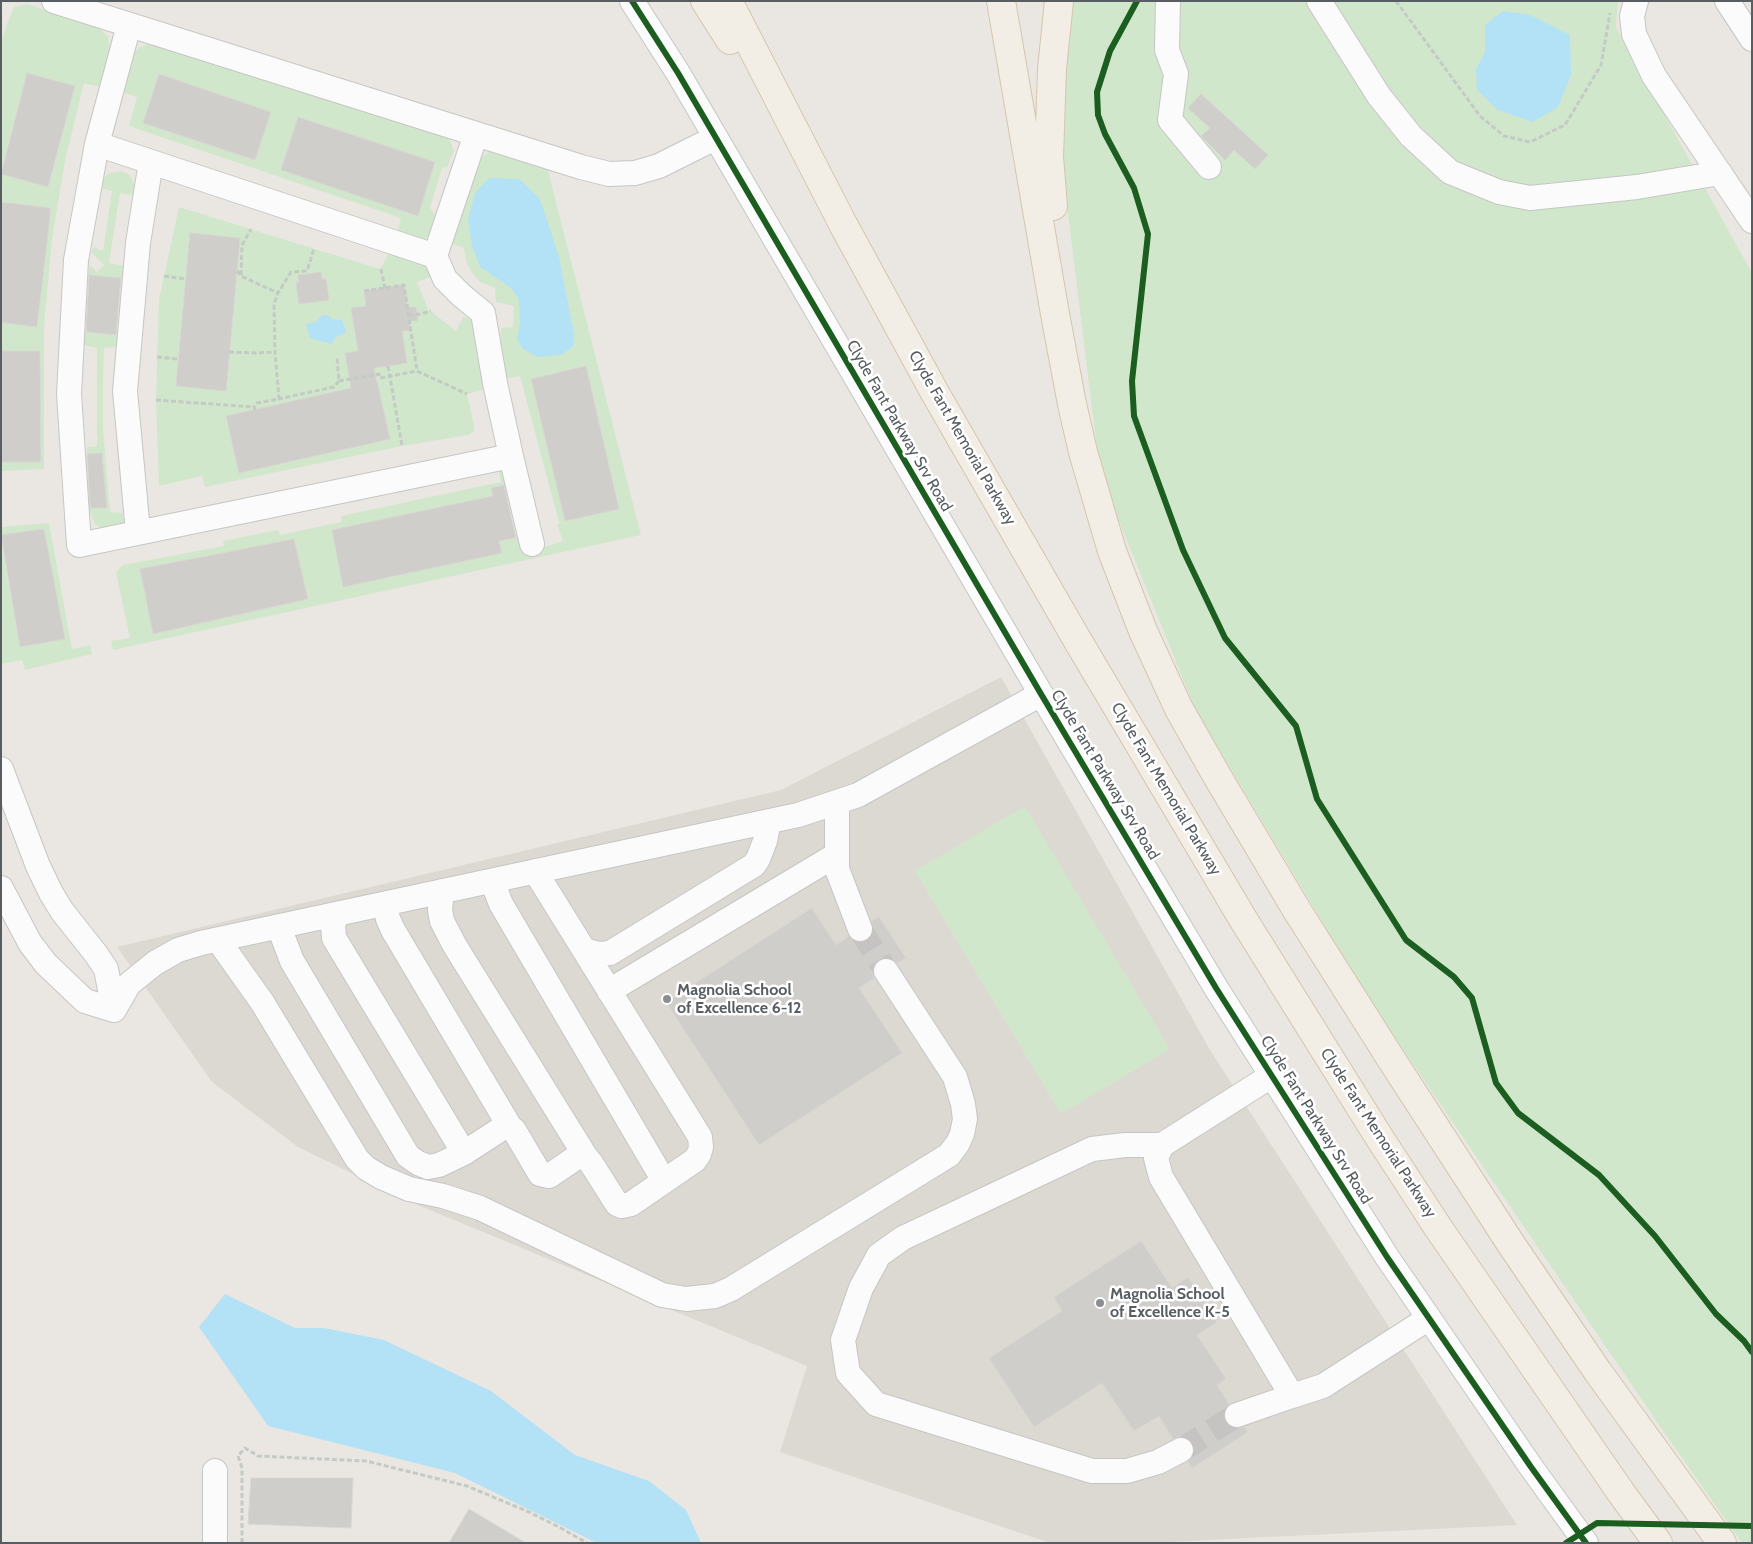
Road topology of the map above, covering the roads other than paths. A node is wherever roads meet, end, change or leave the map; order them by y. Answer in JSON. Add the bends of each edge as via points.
{"nodes":[{"id":1,"x":54,"y":1,"type":"edge"},
{"id":2,"x":632,"y":1,"type":"edge"},
{"id":3,"x":705,"y":1,"type":"edge"},
{"id":4,"x":728,"y":1,"type":"edge"},
{"id":5,"x":1001,"y":1,"type":"edge"},
{"id":6,"x":1059,"y":1,"type":"edge"},
{"id":7,"x":1168,"y":1,"type":"edge"},
{"id":8,"x":1319,"y":1,"type":"edge"},
{"id":9,"x":1636,"y":1,"type":"edge"},
{"id":10,"x":1727,"y":1,"type":"edge"},
{"id":11,"x":129,"y":25,"type":"junction"},
{"id":12,"x":1752,"y":39,"type":"edge"},
{"id":13,"x":476,"y":134,"type":"junction"},
{"id":14,"x":715,"y":138,"type":"junction"},
{"id":15,"x":97,"y":144,"type":"junction"},
{"id":16,"x":806,"y":154,"type":"junction"},
{"id":17,"x":151,"y":162,"type":"junction"},
{"id":18,"x":1209,"y":167,"type":"dead end"},
{"id":19,"x":1720,"y":173,"type":"junction"},
{"id":20,"x":1752,"y":221,"type":"edge"},
{"id":21,"x":435,"y":256,"type":"junction"},
{"id":22,"x":1072,"y":404,"type":"junction"},
{"id":23,"x":510,"y":456,"type":"junction"},
{"id":24,"x":138,"y":532,"type":"junction"},
{"id":25,"x":532,"y":544,"type":"dead end"},
{"id":26,"x":1041,"y":694,"type":"junction"},
{"id":27,"x":1,"y":769,"type":"edge"},
{"id":28,"x":837,"y":802,"type":"junction"},
{"id":29,"x":769,"y":821,"type":"junction"},
{"id":30,"x":836,"y":855,"type":"junction"},
{"id":31,"x":535,"y":871,"type":"junction"},
{"id":32,"x":496,"y":880,"type":"junction"},
{"id":33,"x":1,"y":888,"type":"edge"},
{"id":34,"x":442,"y":892,"type":"junction"},
{"id":35,"x":385,"y":904,"type":"junction"},
{"id":36,"x":337,"y":914,"type":"junction"},
{"id":37,"x":280,"y":926,"type":"junction"},
{"id":38,"x":860,"y":929,"type":"tunnel mouth"},
{"id":39,"x":218,"y":940,"type":"junction"},
{"id":40,"x":584,"y":950,"type":"junction"},
{"id":41,"x":886,"y":971,"type":"tunnel mouth"},
{"id":42,"x":609,"y":990,"type":"junction"},
{"id":43,"x":114,"y":1010,"type":"junction"},
{"id":44,"x":1271,"y":1076,"type":"junction"},
{"id":45,"x":510,"y":1128,"type":"junction"},
{"id":46,"x":1162,"y":1145,"type":"junction"},
{"id":47,"x":464,"y":1153,"type":"junction"},
{"id":48,"x":586,"y":1157,"type":"junction"},
{"id":49,"x":664,"y":1181,"type":"junction"},
{"id":50,"x":1429,"y":1318,"type":"junction"},
{"id":51,"x":1292,"y":1396,"type":"junction"},
{"id":52,"x":1237,"y":1415,"type":"tunnel mouth"},
{"id":53,"x":1181,"y":1450,"type":"tunnel mouth"},
{"id":54,"x":215,"y":1471,"type":"dead end"},
{"id":55,"x":215,"y":1543,"type":"edge"},
{"id":56,"x":1586,"y":1543,"type":"edge"},
{"id":57,"x":1658,"y":1543,"type":"edge"},
{"id":58,"x":1722,"y":1543,"type":"edge"}],
"edges":[{"from":1,"to":11,"type":"street"},
{"from":2,"to":14,"type":"street","name":"Clyde Fant Parkway Srv Road"},
{"from":3,"to":16,"type":"main road","via":[[774,112]]},
{"from":4,"to":16,"type":"main road","name":"Clyde Fant Memorial Parkway"},
{"from":5,"to":22,"type":"main road"},
{"from":6,"to":22,"type":"main road","via":[[1052,69],[1049,157]]},
{"from":7,"to":18,"type":"street","via":[[1167,50],[1176,74],[1170,120]]},
{"from":8,"to":19,"type":"street","via":[[1380,96],[1411,136],[1450,172],[1499,192],[1530,198],[1637,187]]},
{"from":9,"to":19,"type":"street","via":[[1632,16],[1634,34],[1654,76]]},
{"from":10,"to":12,"type":"street"},
{"from":11,"to":13,"type":"street"},
{"from":11,"to":15,"type":"street"},
{"from":13,"to":14,"type":"street","via":[[609,174],[635,173],[659,166]]},
{"from":13,"to":21,"type":"street"},
{"from":14,"to":26,"type":"street","name":"Clyde Fant Parkway Srv Road"},
{"from":15,"to":17,"type":"street"},
{"from":15,"to":24,"type":"street","via":[[76,260],[69,394],[79,545]]},
{"from":16,"to":57,"type":"main road","name":"Clyde Fant Memorial Parkway","via":[[935,393],[1243,919],[1434,1221]]},
{"from":17,"to":21,"type":"street"},
{"from":17,"to":24,"type":"street","via":[[138,243],[124,391]]},
{"from":19,"to":20,"type":"street"},
{"from":21,"to":23,"type":"street","via":[[445,279],[483,313]]},
{"from":22,"to":58,"type":"main road","via":[[1099,510],[1143,631],[1180,709],[1217,776],[1308,929],[1510,1244]]},
{"from":23,"to":24,"type":"street"},
{"from":23,"to":25,"type":"street"},
{"from":26,"to":28,"type":"street","via":[[858,795]]},
{"from":26,"to":44,"type":"street","name":"Clyde Fant Parkway Srv Road"},
{"from":27,"to":43,"type":"street","via":[[51,893],[106,969]]},
{"from":28,"to":29,"type":"street"},
{"from":28,"to":30,"type":"street"},
{"from":29,"to":31,"type":"street"},
{"from":29,"to":40,"type":"street","via":[[765,842],[754,865],[610,953]]},
{"from":30,"to":38,"type":"street","via":[[837,869]]},
{"from":30,"to":42,"type":"street"},
{"from":31,"to":32,"type":"street"},
{"from":31,"to":40,"type":"street"},
{"from":32,"to":34,"type":"street"},
{"from":32,"to":49,"type":"street","via":[[496,891],[504,910]]},
{"from":33,"to":43,"type":"street","via":[[30,943],[46,964],[85,1001]]},
{"from":34,"to":35,"type":"street"},
{"from":34,"to":48,"type":"street","via":[[442,921],[455,946]]},
{"from":35,"to":36,"type":"street"},
{"from":35,"to":45,"type":"street","via":[[393,930]]},
{"from":36,"to":37,"type":"street"},
{"from":36,"to":47,"type":"street","via":[[333,925],[334,938]]},
{"from":37,"to":39,"type":"street"},
{"from":37,"to":47,"type":"street","via":[[292,961],[408,1156],[428,1167]]},
{"from":39,"to":41,"type":"street","via":[[262,1002],[357,1159],[366,1168],[409,1189],[480,1208],[662,1294],[686,1299],[715,1296],[731,1289],[948,1155],[958,1143],[965,1119],[956,1077]]},
{"from":39,"to":43,"type":"street","via":[[178,950],[156,963],[129,984]]},
{"from":40,"to":42,"type":"street"},
{"from":42,"to":49,"type":"street","via":[[700,1137],[701,1147],[695,1160]]},
{"from":44,"to":46,"type":"street"},
{"from":44,"to":50,"type":"street","name":"Clyde Fant Parkway Srv Road"},
{"from":45,"to":47,"type":"street","via":[[504,1127]]},
{"from":45,"to":48,"type":"street","via":[[540,1174],[549,1176],[580,1155]]},
{"from":46,"to":51,"type":"street","via":[[1156,1158],[1161,1177]]},
{"from":46,"to":53,"type":"street","via":[[1126,1144],[1092,1149],[904,1238],[879,1255],[861,1288],[844,1340],[848,1373],[876,1404],[1092,1471],[1127,1471],[1158,1462]]},
{"from":48,"to":49,"type":"street","via":[[616,1204],[622,1206],[631,1204]]},
{"from":50,"to":51,"type":"street","via":[[1323,1386]]},
{"from":50,"to":56,"type":"street","name":"Clyde Fant Parkway Srv Road"},
{"from":51,"to":52,"type":"street"},
{"from":54,"to":55,"type":"street"}]}
